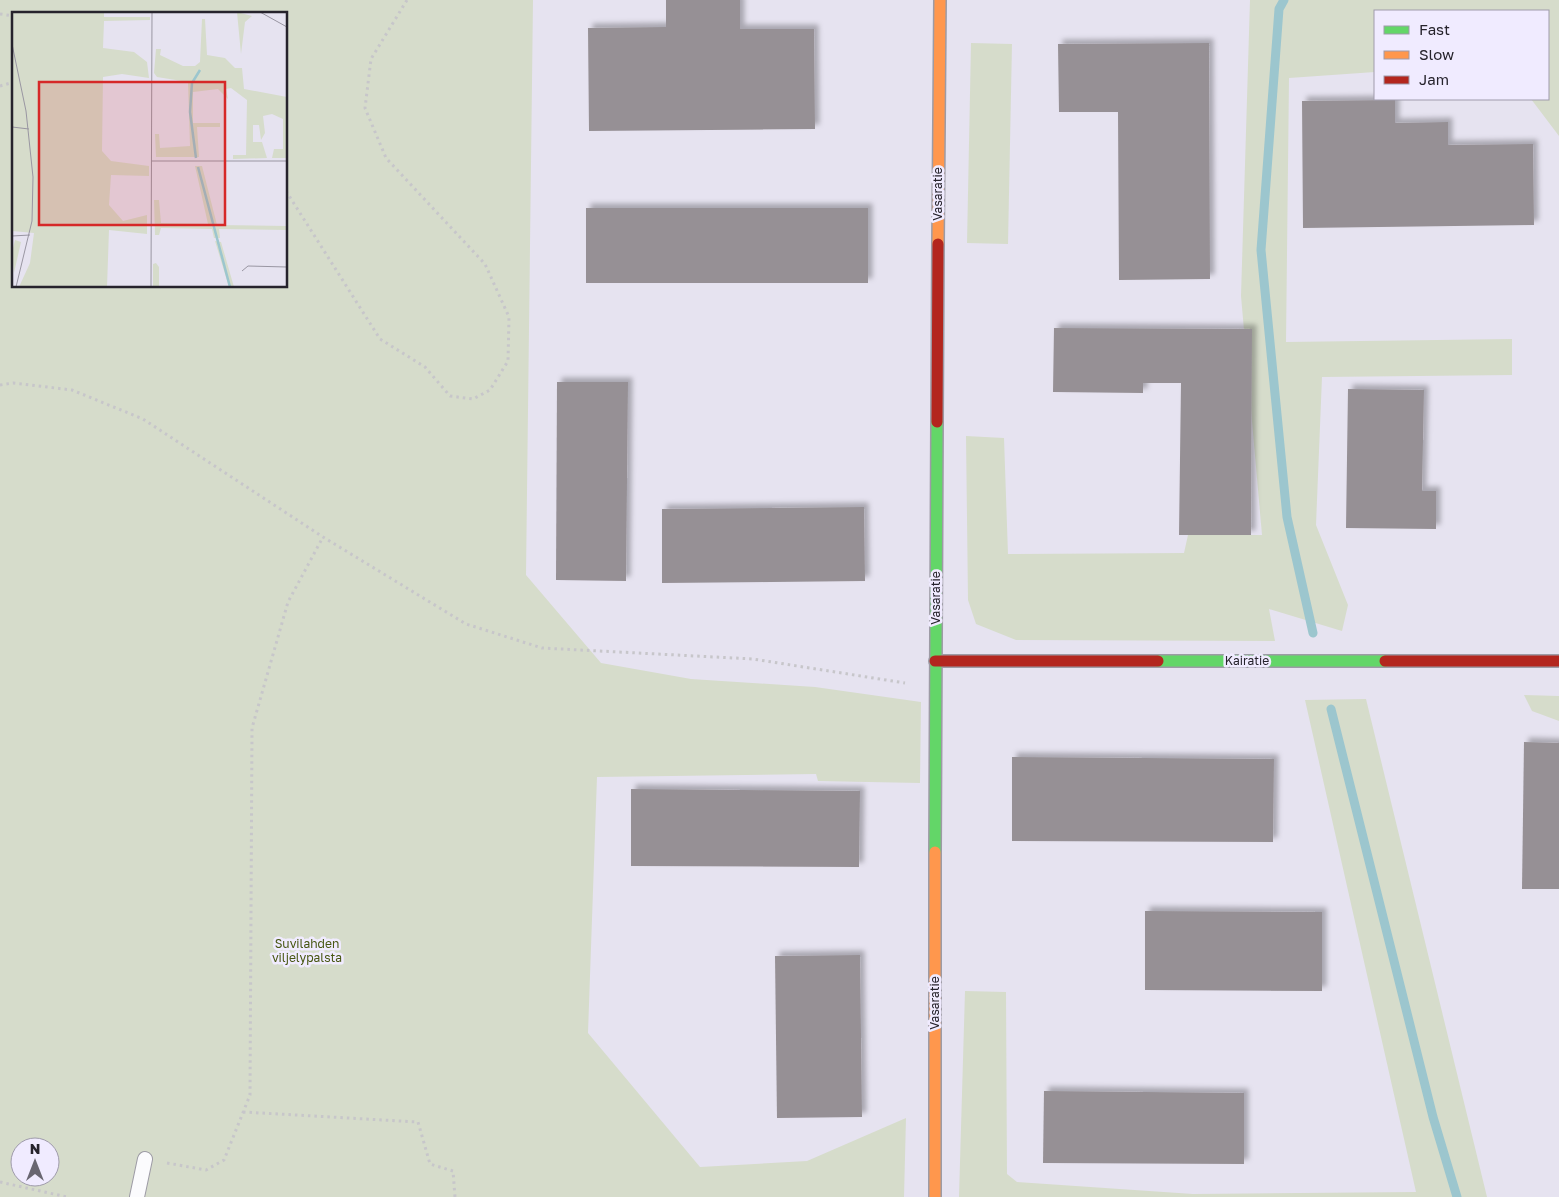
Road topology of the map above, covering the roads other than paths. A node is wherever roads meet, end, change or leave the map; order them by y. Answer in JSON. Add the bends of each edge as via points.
{"nodes":[{"id":1,"x":940,"y":0,"type":"edge"},
{"id":2,"x":1559,"y":660,"type":"edge"},
{"id":3,"x":935,"y":661,"type":"junction"},
{"id":4,"x":145,"y":1159,"type":"road end"},
{"id":5,"x":137,"y":1197,"type":"edge"},
{"id":6,"x":935,"y":1197,"type":"edge"}],
"edges":[{"from":1,"to":3,"type":"street","name":"Vasaratie"},
{"from":2,"to":3,"type":"street","name":"Kairatie"},
{"from":3,"to":6,"type":"street","name":"Vasaratie"},
{"from":4,"to":5,"type":"lane"}]}
